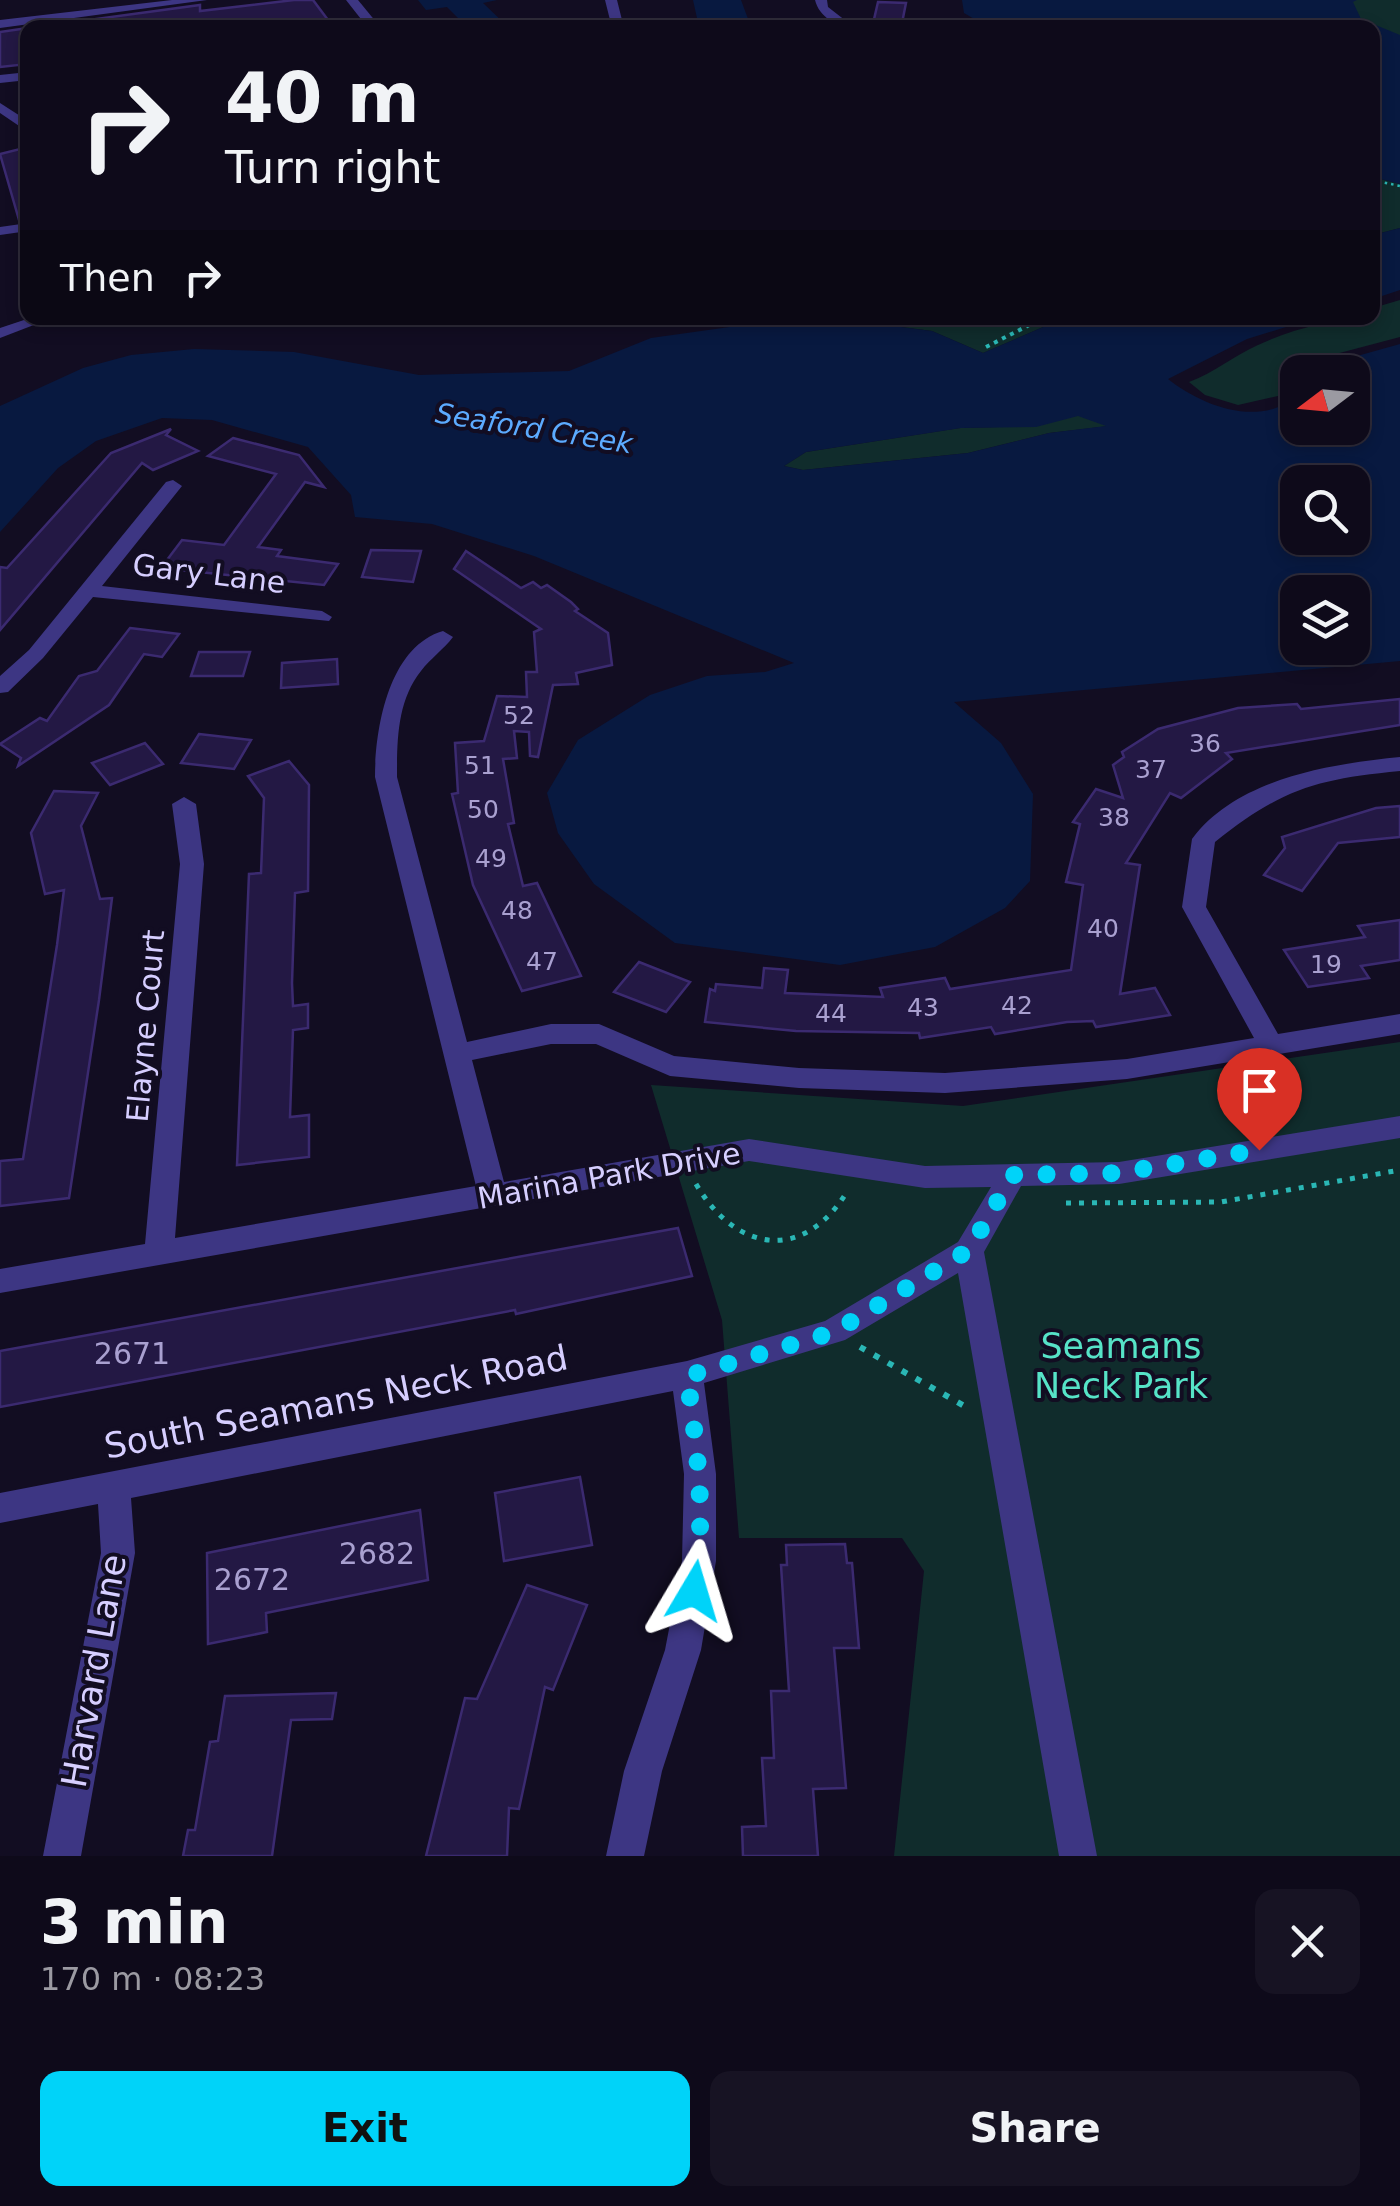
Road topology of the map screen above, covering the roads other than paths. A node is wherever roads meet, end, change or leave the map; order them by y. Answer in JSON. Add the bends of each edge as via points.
{"nodes":[{"id":1,"x":201,"y":0,"type":"edge"},
{"id":2,"x":352,"y":0,"type":"edge"},
{"id":3,"x":821,"y":0,"type":"edge"},
{"id":4,"x":34,"y":20,"type":"edge"},
{"id":5,"x":368,"y":20,"type":"edge"},
{"id":6,"x":839,"y":20,"type":"edge"},
{"id":7,"x":173,"y":486,"type":"dead end"},
{"id":8,"x":90,"y":590,"type":"junction"},
{"id":9,"x":322,"y":617,"type":"dead end"},
{"id":10,"x":443,"y":637,"type":"dead end"},
{"id":11,"x":0,"y":687,"type":"edge"},
{"id":12,"x":1400,"y":764,"type":"edge"},
{"id":13,"x":184,"y":804,"type":"dead end"},
{"id":14,"x":1400,"y":1024,"type":"edge"},
{"id":15,"x":1271,"y":1045,"type":"junction"},
{"id":16,"x":456,"y":1054,"type":"junction"},
{"id":17,"x":1400,"y":1127,"type":"edge"},
{"id":18,"x":1013,"y":1175,"type":"junction"},
{"id":19,"x":493,"y":1196,"type":"junction"},
{"id":20,"x":969,"y":1250,"type":"junction"},
{"id":21,"x":159,"y":1254,"type":"junction"},
{"id":22,"x":0,"y":1282,"type":"edge"},
{"id":23,"x":687,"y":1376,"type":"junction"},
{"id":24,"x":114,"y":1486,"type":"junction"},
{"id":25,"x":0,"y":1508,"type":"edge"},
{"id":26,"x":62,"y":1856,"type":"edge"},
{"id":27,"x":625,"y":1856,"type":"edge"},
{"id":28,"x":1078,"y":1856,"type":"edge"}],
"edges":[{"from":1,"to":4,"type":"street"},
{"from":2,"to":5,"type":"street"},
{"from":3,"to":6,"type":"street"},
{"from":7,"to":8,"type":"street"},
{"from":8,"to":9,"type":"street","name":"Gary Lane"},
{"from":8,"to":11,"type":"street"},
{"from":10,"to":16,"type":"street","via":[[404,674],[392,700],[386,777]]},
{"from":12,"to":15,"type":"street","via":[[1314,773],[1253,798],[1204,838],[1194,907]]},
{"from":13,"to":21,"type":"street","name":"Elayne Court","via":[[192,864]]},
{"from":14,"to":15,"type":"street"},
{"from":15,"to":16,"type":"street","via":[[1127,1069],[946,1083],[670,1066],[599,1034],[551,1034]]},
{"from":16,"to":19,"type":"street"},
{"from":17,"to":18,"type":"street","name":"Marina Park Drive","via":[[1118,1173]]},
{"from":18,"to":19,"type":"street","name":"Marina Park Drive","via":[[925,1177],[749,1150]]},
{"from":18,"to":20,"type":"street"},
{"from":19,"to":21,"type":"street","name":"Marina Park Drive"},
{"from":20,"to":23,"type":"street","name":"South Seamans Neck Road","via":[[834,1332]]},
{"from":20,"to":28,"type":"street"},
{"from":21,"to":22,"type":"street","name":"Marina Park Drive"},
{"from":23,"to":24,"type":"street","name":"South Seamans Neck Road"},
{"from":23,"to":27,"type":"street","via":[[700,1474],[699,1561],[683,1650],[643,1771]]},
{"from":24,"to":25,"type":"street","name":"South Seamans Neck Road"},
{"from":24,"to":26,"type":"street","name":"Harvard Lane","via":[[118,1552]]}]}
